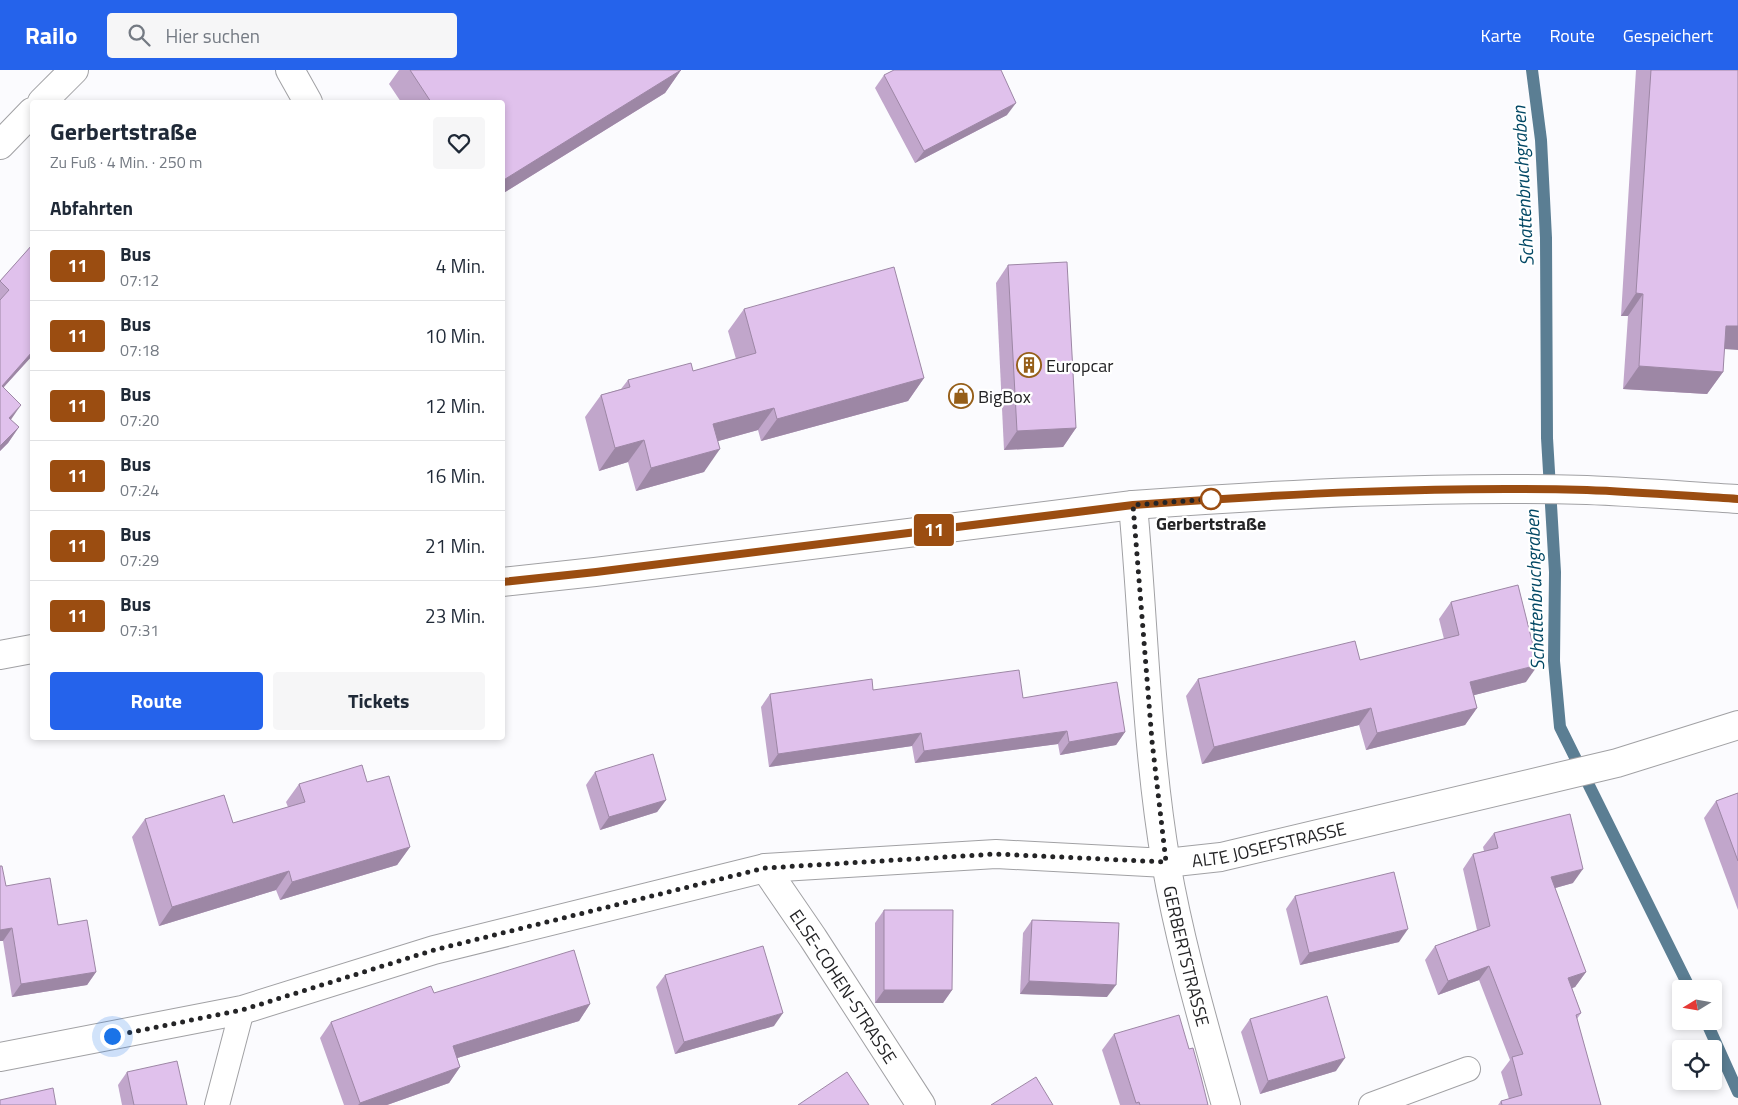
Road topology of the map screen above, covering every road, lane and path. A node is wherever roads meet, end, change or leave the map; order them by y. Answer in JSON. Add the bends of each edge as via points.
{"nodes":[{"id":1,"x":74,"y":70,"type":"edge"},
{"id":2,"x":290,"y":70,"type":"edge"},
{"id":3,"x":44,"y":100,"type":"edge"},
{"id":4,"x":307,"y":100,"type":"edge"},
{"id":5,"x":30,"y":114,"type":"edge"},
{"id":6,"x":0,"y":145,"type":"edge"},
{"id":7,"x":1738,"y":499,"type":"edge"},
{"id":8,"x":1133,"y":505,"type":"junction"},
{"id":9,"x":505,"y":582,"type":"edge"},
{"id":10,"x":30,"y":649,"type":"edge"},
{"id":11,"x":0,"y":655,"type":"edge"},
{"id":12,"x":1738,"y":725,"type":"edge"},
{"id":13,"x":1166,"y":862,"type":"junction"},
{"id":14,"x":765,"y":868,"type":"junction"},
{"id":15,"x":242,"y":1010,"type":"junction"},
{"id":16,"x":0,"y":1057,"type":"edge"},
{"id":17,"x":1468,"y":1069,"type":"dead end"},
{"id":18,"x":217,"y":1105,"type":"edge"},
{"id":19,"x":921,"y":1105,"type":"edge"},
{"id":20,"x":1226,"y":1105,"type":"edge"},
{"id":21,"x":1372,"y":1105,"type":"edge"}],
"edges":[{"from":1,"to":3,"type":"street"},
{"from":2,"to":4,"type":"street"},
{"from":5,"to":6,"type":"street"},
{"from":7,"to":8,"type":"street","via":[[1587,490],[1522,490],[1354,493]]},
{"from":8,"to":9,"type":"street"},
{"from":8,"to":13,"type":"street","name":"GERBERTSTRASSE","via":[[1152,741]]},
{"from":10,"to":11,"type":"street"},
{"from":12,"to":13,"type":"street","name":"ALTE JOSEFSTRASSE","via":[[1617,763],[1552,779],[1221,857]]},
{"from":13,"to":14,"type":"street","name":"ALTE JOSEFSTRASSE","via":[[996,854]]},
{"from":13,"to":20,"type":"street","name":"GERBERTSTRASSE","via":[[1196,996]]},
{"from":14,"to":15,"type":"street","name":"ALTE JOSEFSTRASSE","via":[[434,950]]},
{"from":14,"to":19,"type":"street","name":"ELSE-COHEN-STRASSE"},
{"from":15,"to":16,"type":"street","name":"ALTE JOSEFSTRASSE"},
{"from":15,"to":18,"type":"lane"},
{"from":17,"to":21,"type":"lane"}]}
